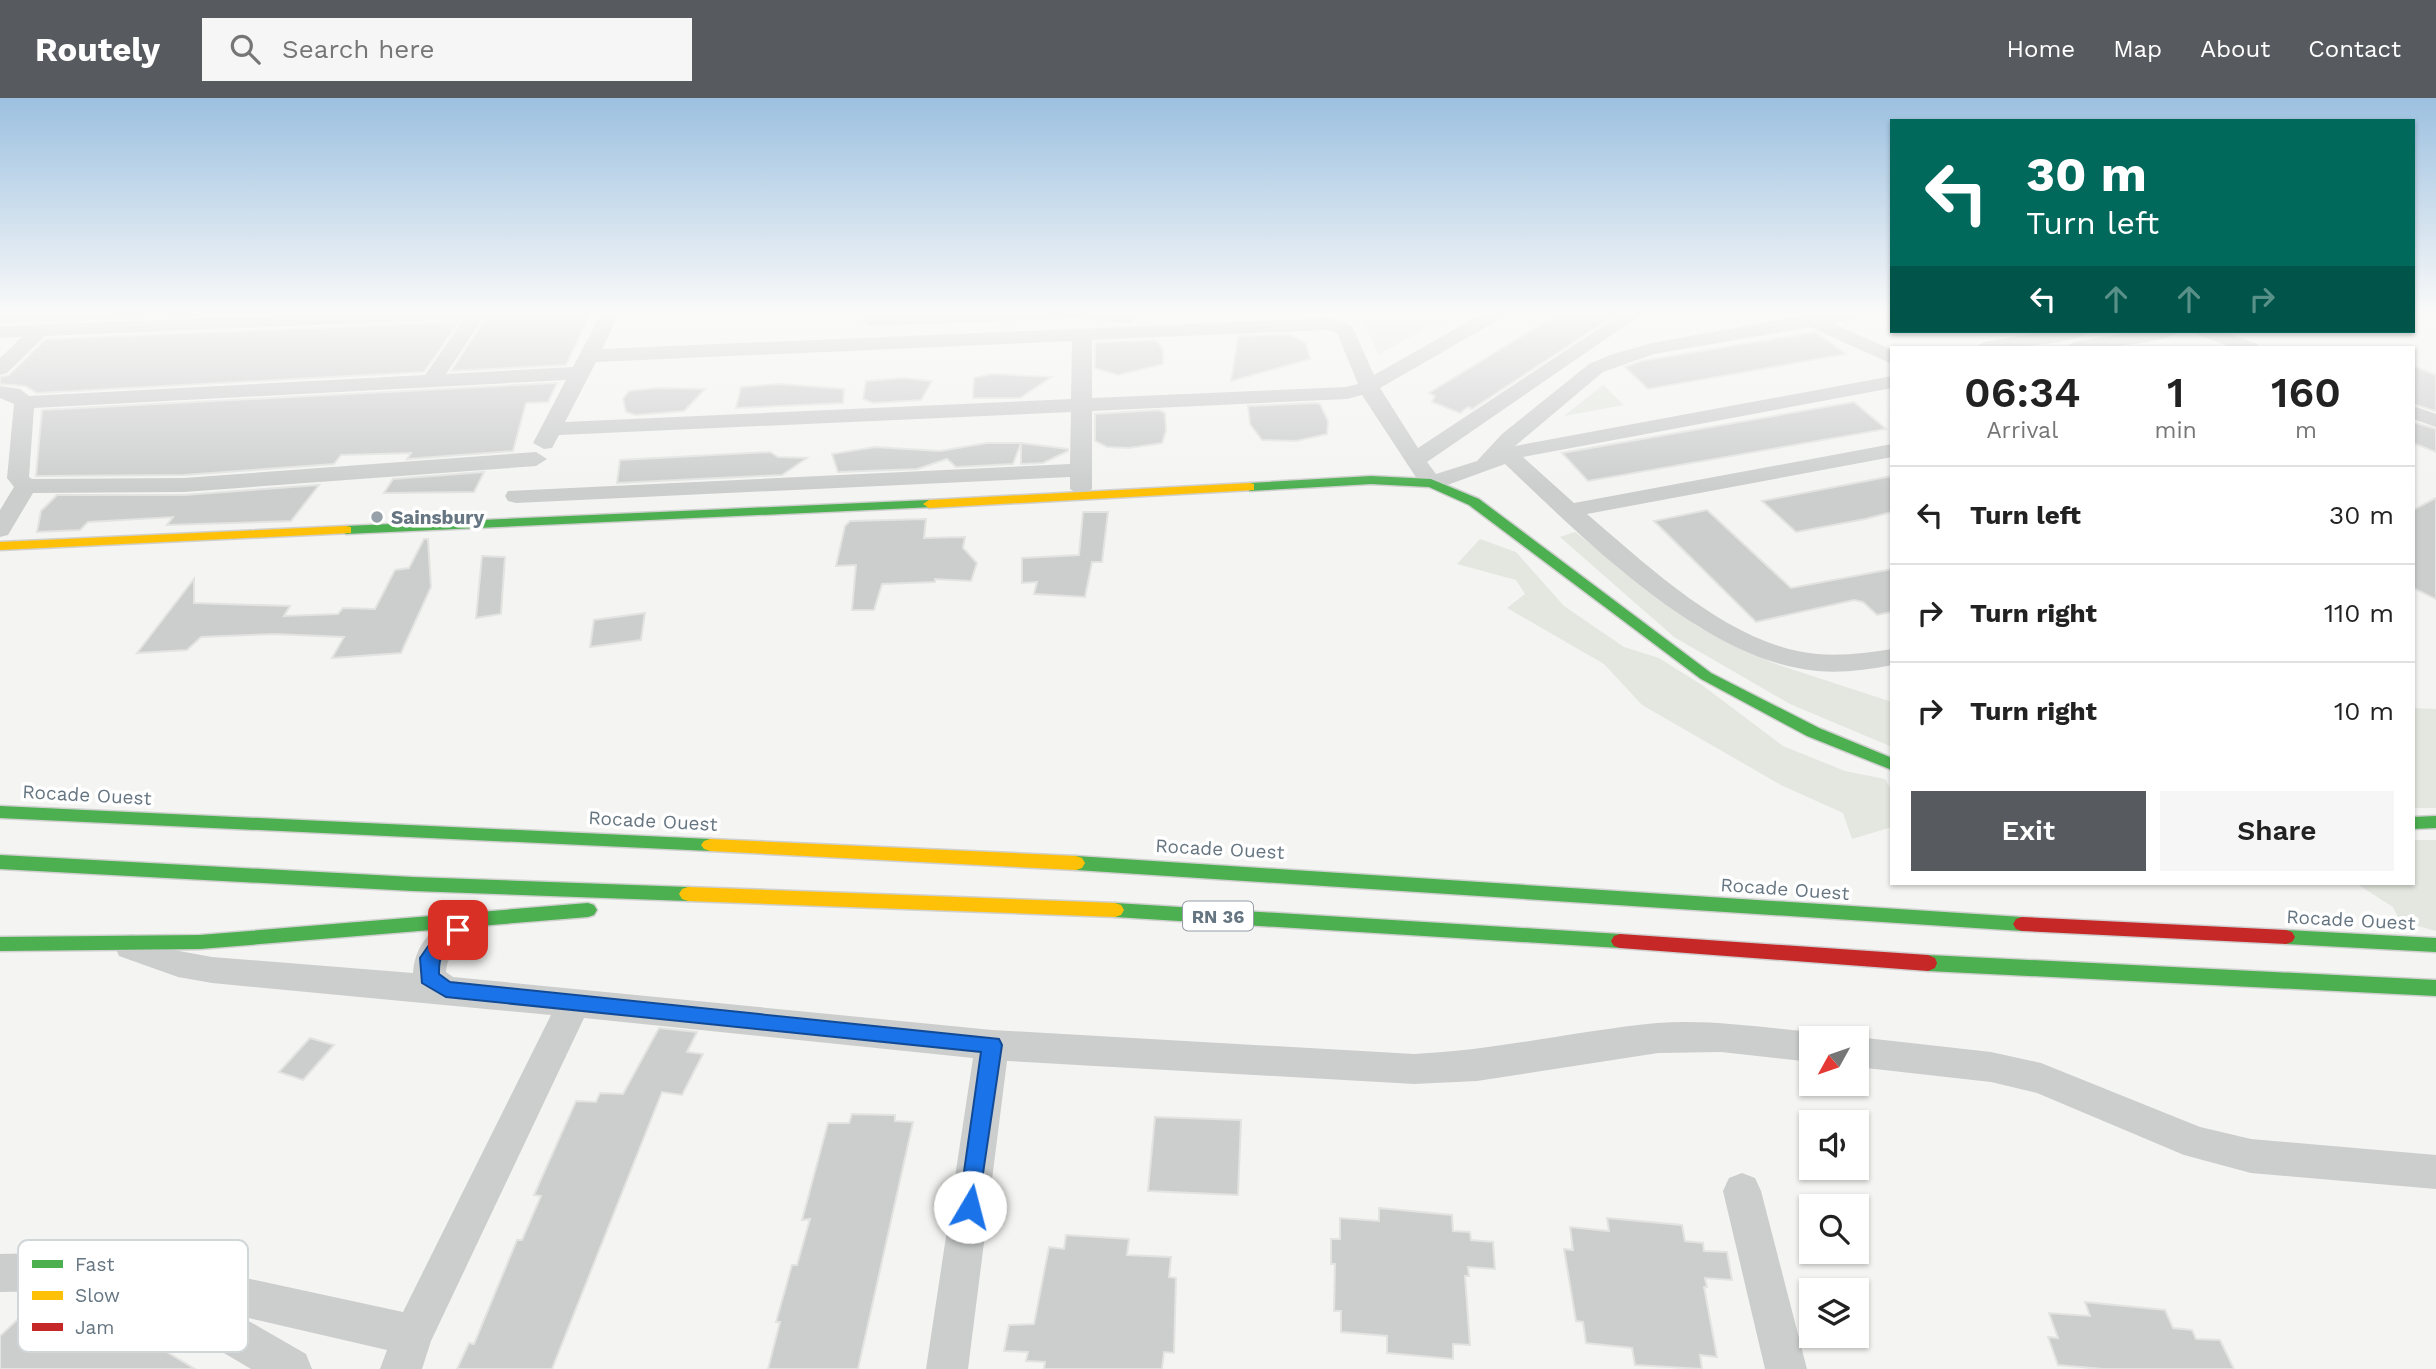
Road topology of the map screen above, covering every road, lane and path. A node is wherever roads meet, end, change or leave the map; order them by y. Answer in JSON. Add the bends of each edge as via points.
{"nodes":[{"id":1,"x":437,"y":371,"type":"edge"},
{"id":2,"x":523,"y":371,"type":"edge"},
{"id":3,"x":580,"y":371,"type":"edge"},
{"id":4,"x":1081,"y":371,"type":"edge"},
{"id":5,"x":1362,"y":371,"type":"edge"},
{"id":6,"x":1395,"y":371,"type":"edge"},
{"id":7,"x":1548,"y":371,"type":"edge"},
{"id":8,"x":1592,"y":371,"type":"edge"},
{"id":9,"x":1862,"y":371,"type":"edge"},
{"id":10,"x":431,"y":381,"type":"junction"},
{"id":11,"x":1890,"y":382,"type":"edge"},
{"id":12,"x":1368,"y":387,"type":"junction"},
{"id":13,"x":0,"y":392,"type":"edge"},
{"id":14,"x":24,"y":401,"type":"junction"},
{"id":15,"x":1081,"y":406,"type":"junction"},
{"id":16,"x":2415,"y":413,"type":"edge"},
{"id":17,"x":2436,"y":421,"type":"edge"},
{"id":18,"x":550,"y":429,"type":"junction"},
{"id":19,"x":1508,"y":446,"type":"junction"},
{"id":20,"x":1890,"y":450,"type":"edge"},
{"id":21,"x":536,"y":459,"type":"junction"},
{"id":22,"x":1414,"y":461,"type":"junction"},
{"id":23,"x":1080,"y":470,"type":"junction"},
{"id":24,"x":15,"y":481,"type":"edge"},
{"id":25,"x":1431,"y":483,"type":"junction"},
{"id":26,"x":1081,"y":495,"type":"junction"},
{"id":27,"x":516,"y":496,"type":"junction"},
{"id":28,"x":1568,"y":511,"type":"junction"},
{"id":29,"x":502,"y":523,"type":"junction"},
{"id":30,"x":0,"y":530,"type":"edge"},
{"id":31,"x":0,"y":546,"type":"edge"},
{"id":32,"x":1890,"y":658,"type":"edge"},
{"id":33,"x":1890,"y":763,"type":"edge"},
{"id":34,"x":0,"y":812,"type":"edge"},
{"id":35,"x":2436,"y":822,"type":"edge"},
{"id":36,"x":2415,"y":823,"type":"edge"},
{"id":37,"x":0,"y":862,"type":"edge"},
{"id":38,"x":764,"y":897,"type":"junction"},
{"id":39,"x":472,"y":922,"type":"junction"},
{"id":40,"x":122,"y":943,"type":"junction"},
{"id":41,"x":0,"y":944,"type":"edge"},
{"id":42,"x":2436,"y":945,"type":"edge"},
{"id":43,"x":2436,"y":988,"type":"edge"},
{"id":44,"x":446,"y":990,"type":"junction"},
{"id":45,"x":574,"y":1003,"type":"junction"},
{"id":46,"x":992,"y":1045,"type":"junction"},
{"id":47,"x":1799,"y":1046,"type":"edge"},
{"id":48,"x":1869,"y":1053,"type":"edge"},
{"id":49,"x":2436,"y":1172,"type":"edge"},
{"id":50,"x":1742,"y":1192,"type":"dead end"},
{"id":51,"x":0,"y":1273,"type":"edge"},
{"id":52,"x":18,"y":1273,"type":"edge"},
{"id":53,"x":248,"y":1306,"type":"edge"},
{"id":54,"x":248,"y":1344,"type":"edge"},
{"id":55,"x":407,"y":1352,"type":"edge"},
{"id":56,"x":290,"y":1369,"type":"edge"},
{"id":57,"x":947,"y":1369,"type":"edge"},
{"id":58,"x":1786,"y":1369,"type":"edge"}],
"edges":[{"from":1,"to":10,"type":"street"},
{"from":2,"to":10,"type":"street"},
{"from":3,"to":18,"type":"street"},
{"from":4,"to":15,"type":"street"},
{"from":5,"to":12,"type":"street"},
{"from":6,"to":12,"type":"street"},
{"from":7,"to":22,"type":"street"},
{"from":8,"to":19,"type":"street"},
{"from":9,"to":19,"type":"street"},
{"from":10,"to":14,"type":"street"},
{"from":11,"to":19,"type":"street"},
{"from":12,"to":15,"type":"street","via":[[1347,393]]},
{"from":12,"to":22,"type":"street"},
{"from":13,"to":14,"type":"street","via":[[13,393]]},
{"from":14,"to":24,"type":"street"},
{"from":15,"to":18,"type":"street"},
{"from":15,"to":23,"type":"street"},
{"from":16,"to":17,"type":"street"},
{"from":18,"to":21,"type":"street"},
{"from":19,"to":25,"type":"street","via":[[1485,466]]},
{"from":19,"to":28,"type":"street"},
{"from":20,"to":28,"type":"street"},
{"from":21,"to":24,"type":"street","via":[[184,485]]},
{"from":21,"to":27,"type":"street"},
{"from":22,"to":25,"type":"street"},
{"from":23,"to":26,"type":"street"},
{"from":23,"to":27,"type":"street"},
{"from":24,"to":30,"type":"street"},
{"from":25,"to":26,"type":"main road","via":[[1371,480]]},
{"from":25,"to":33,"type":"main road","via":[[1474,502],[1508,525],[1706,676],[1813,732]]},
{"from":26,"to":29,"type":"main road"},
{"from":27,"to":29,"type":"street"},
{"from":28,"to":32,"type":"street","via":[[1680,605],[1729,636],[1773,654],[1819,662],[1869,663]]},
{"from":29,"to":31,"type":"main road"},
{"from":34,"to":42,"type":"main road","name":"Rocade Ouest","via":[[1223,870],[1924,919]]},
{"from":35,"to":36,"type":"main road"},
{"from":37,"to":38,"type":"main road","number":"RN 36"},
{"from":38,"to":39,"type":"main road"},
{"from":38,"to":43,"type":"main road","number":"RN 36","via":[[1184,914],[1972,966]]},
{"from":39,"to":40,"type":"main road","via":[[200,942]]},
{"from":39,"to":44,"type":"street","via":[[445,937],[429,958],[429,978]]},
{"from":40,"to":41,"type":"main road"},
{"from":40,"to":44,"type":"street","via":[[158,958],[212,970]]},
{"from":44,"to":45,"type":"street"},
{"from":45,"to":46,"type":"street"},
{"from":45,"to":55,"type":"street"},
{"from":46,"to":47,"type":"street","via":[[1415,1069],[1477,1066],[1658,1038],[1721,1037]]},
{"from":46,"to":57,"type":"street"},
{"from":48,"to":49,"type":"street","via":[[1991,1067],[2041,1078],[2197,1143],[2251,1156]]},
{"from":50,"to":58,"type":"street"},
{"from":51,"to":52,"type":"street"},
{"from":53,"to":55,"type":"street"},
{"from":54,"to":56,"type":"street"}]}
